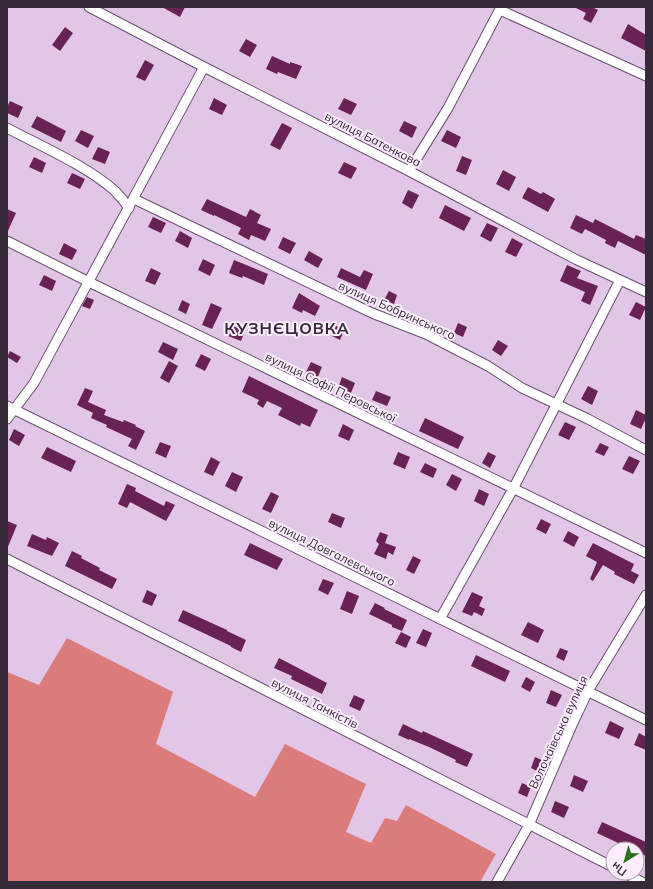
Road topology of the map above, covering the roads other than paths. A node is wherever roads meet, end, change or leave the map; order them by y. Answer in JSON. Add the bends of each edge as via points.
{"nodes":[{"id":1,"x":89,"y":7,"type":"edge"},
{"id":2,"x":501,"y":8,"type":"edge"},
{"id":3,"x":204,"y":67,"type":"junction"},
{"id":4,"x":646,"y":76,"type":"edge"},
{"id":5,"x":7,"y":128,"type":"edge"},
{"id":6,"x":409,"y":171,"type":"junction"},
{"id":7,"x":131,"y":204,"type":"junction"},
{"id":8,"x":7,"y":241,"type":"edge"},
{"id":9,"x":620,"y":280,"type":"junction"},
{"id":10,"x":88,"y":282,"type":"junction"},
{"id":11,"x":646,"y":292,"type":"edge"},
{"id":12,"x":556,"y":405,"type":"junction"},
{"id":13,"x":9,"y":408,"type":"edge"},
{"id":14,"x":7,"y":419,"type":"edge"},
{"id":15,"x":646,"y":450,"type":"edge"},
{"id":16,"x":513,"y":489,"type":"junction"},
{"id":17,"x":646,"y":553,"type":"edge"},
{"id":18,"x":7,"y":559,"type":"edge"},
{"id":19,"x":646,"y":595,"type":"edge"},
{"id":20,"x":440,"y":619,"type":"junction"},
{"id":21,"x":588,"y":691,"type":"junction"},
{"id":22,"x":646,"y":720,"type":"edge"},
{"id":23,"x":529,"y":825,"type":"junction"},
{"id":24,"x":605,"y":864,"type":"edge"},
{"id":25,"x":497,"y":882,"type":"edge"}],
"edges":[{"from":1,"to":3,"type":"street","name":"вулиця Батенкова"},
{"from":2,"to":4,"type":"street"},
{"from":2,"to":6,"type":"street","via":[[448,108]]},
{"from":3,"to":6,"type":"street","name":"вулиця Батенкова"},
{"from":3,"to":7,"type":"street"},
{"from":5,"to":7,"type":"street","name":"вулиця Бобринського","via":[[102,181]]},
{"from":6,"to":9,"type":"street","name":"вулиця Батенкова"},
{"from":7,"to":10,"type":"street"},
{"from":7,"to":12,"type":"street","name":"вулиця Бобринського","via":[[372,313],[426,334]]},
{"from":8,"to":10,"type":"street","name":"вулиця Софії Перовської"},
{"from":9,"to":11,"type":"street","name":"вулиця Батенкова"},
{"from":9,"to":12,"type":"street"},
{"from":10,"to":13,"type":"street","via":[[34,383]]},
{"from":10,"to":16,"type":"street","name":"вулиця Софії Перовської"},
{"from":12,"to":15,"type":"street","name":"вулиця Бобринського"},
{"from":12,"to":16,"type":"street"},
{"from":13,"to":14,"type":"street"},
{"from":13,"to":20,"type":"street","name":"вулиця Довгалевського"},
{"from":16,"to":17,"type":"street","name":"вулиця Софії Перовської"},
{"from":16,"to":20,"type":"street"},
{"from":18,"to":23,"type":"street","name":"вулиця Танкістів"},
{"from":19,"to":21,"type":"street","name":"Волочаївська вулиця"},
{"from":20,"to":21,"type":"street","name":"вулиця Довгалевського"},
{"from":21,"to":22,"type":"street","name":"вулиця Довгалевського"},
{"from":21,"to":23,"type":"street","name":"Волочаївська вулиця"},
{"from":23,"to":24,"type":"street","name":"вулиця Танкістів"},
{"from":23,"to":25,"type":"street","name":"Волочаївська вулиця"}]}
